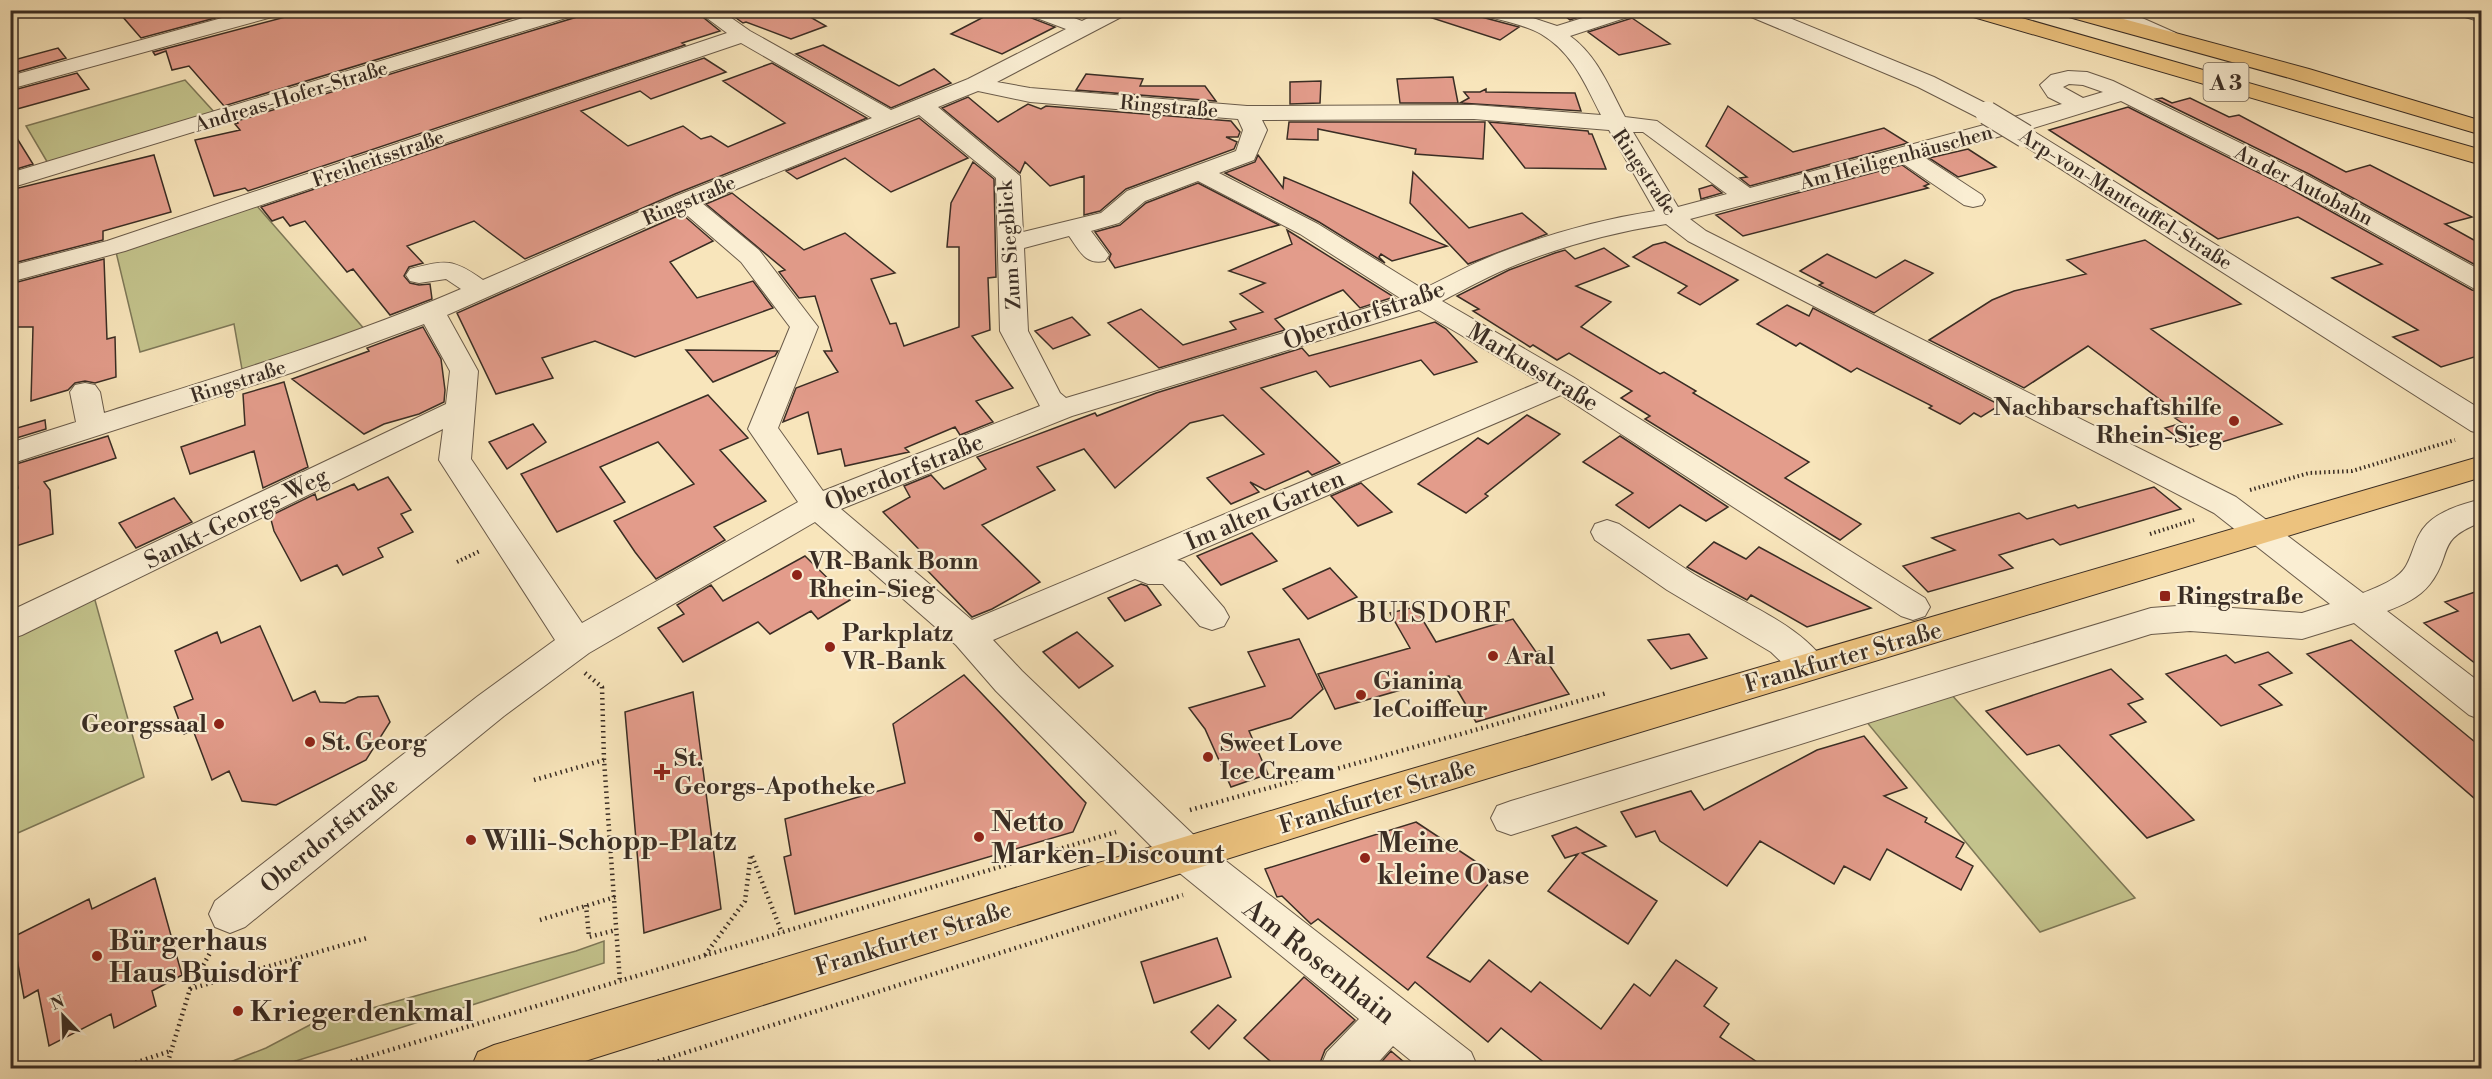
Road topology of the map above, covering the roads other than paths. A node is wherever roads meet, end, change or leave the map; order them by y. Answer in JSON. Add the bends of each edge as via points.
{"nodes":[{"id":1,"x":276,"y":10,"type":"edge"},
{"id":2,"x":572,"y":10,"type":"edge"},
{"id":3,"x":706,"y":10,"type":"edge"},
{"id":4,"x":1033,"y":10,"type":"edge"},
{"id":5,"x":1120,"y":10,"type":"edge"},
{"id":6,"x":1486,"y":10,"type":"edge"},
{"id":7,"x":1630,"y":10,"type":"edge"},
{"id":8,"x":1751,"y":10,"type":"edge"},
{"id":9,"x":1970,"y":10,"type":"edge"},
{"id":10,"x":2065,"y":10,"type":"edge"},
{"id":11,"x":2105,"y":10,"type":"edge"},
{"id":12,"x":2462,"y":10,"type":"edge"},
{"id":13,"x":2481,"y":16,"type":"edge"},
{"id":14,"x":1084,"y":29,"type":"junction"},
{"id":15,"x":1554,"y":34,"type":"junction"},
{"id":16,"x":743,"y":35,"type":"junction"},
{"id":17,"x":2182,"y":42,"type":"junction"},
{"id":18,"x":10,"y":83,"type":"edge"},
{"id":19,"x":976,"y":84,"type":"junction"},
{"id":20,"x":2123,"y":93,"type":"junction"},
{"id":21,"x":922,"y":106,"type":"junction"},
{"id":22,"x":2080,"y":106,"type":"junction"},
{"id":23,"x":1247,"y":113,"type":"junction"},
{"id":24,"x":890,"y":119,"type":"junction"},
{"id":25,"x":1617,"y":124,"type":"junction"},
{"id":26,"x":2481,"y":128,"type":"edge"},
{"id":27,"x":1904,"y":154,"type":"junction"},
{"id":28,"x":2481,"y":158,"type":"edge"},
{"id":29,"x":1198,"y":172,"type":"junction"},
{"id":30,"x":10,"y":181,"type":"edge"},
{"id":31,"x":1746,"y":197,"type":"junction"},
{"id":32,"x":1973,"y":200,"type":"dead end"},
{"id":33,"x":685,"y":201,"type":"junction"},
{"id":34,"x":1671,"y":216,"type":"junction"},
{"id":35,"x":1075,"y":227,"type":"junction"},
{"id":36,"x":1012,"y":243,"type":"junction"},
{"id":37,"x":1096,"y":255,"type":"dead end"},
{"id":38,"x":10,"y":274,"type":"edge"},
{"id":39,"x":419,"y":275,"type":"dead end"},
{"id":40,"x":2481,"y":282,"type":"edge"},
{"id":41,"x":480,"y":290,"type":"junction"},
{"id":42,"x":1422,"y":300,"type":"junction"},
{"id":43,"x":431,"y":312,"type":"junction"},
{"id":44,"x":1563,"y":383,"type":"junction"},
{"id":45,"x":85,"y":392,"type":"dead end"},
{"id":46,"x":460,"y":409,"type":"junction"},
{"id":47,"x":1061,"y":409,"type":"junction"},
{"id":48,"x":93,"y":428,"type":"junction"},
{"id":49,"x":2474,"y":443,"type":"edge"},
{"id":50,"x":10,"y":454,"type":"edge"},
{"id":51,"x":817,"y":506,"type":"junction"},
{"id":52,"x":2481,"y":510,"type":"edge"},
{"id":53,"x":1606,"y":532,"type":"dead end"},
{"id":54,"x":2265,"y":534,"type":"junction"},
{"id":55,"x":1140,"y":563,"type":"junction"},
{"id":56,"x":1913,"y":607,"type":"dead end"},
{"id":57,"x":2359,"y":608,"type":"junction"},
{"id":58,"x":1212,"y":617,"type":"dead end"},
{"id":59,"x":10,"y":626,"type":"edge"},
{"id":60,"x":968,"y":636,"type":"junction"},
{"id":61,"x":569,"y":648,"type":"junction"},
{"id":62,"x":1809,"y":666,"type":"junction"},
{"id":63,"x":2481,"y":705,"type":"edge"},
{"id":64,"x":1511,"y":818,"type":"dead end"},
{"id":65,"x":1185,"y":853,"type":"junction"},
{"id":66,"x":230,"y":914,"type":"road end"},
{"id":67,"x":1390,"y":1017,"type":"junction"},
{"id":68,"x":494,"y":1068,"type":"edge"},
{"id":69,"x":1343,"y":1068,"type":"edge"},
{"id":70,"x":1455,"y":1068,"type":"edge"}],
"edges":[{"from":1,"to":18,"type":"street"},
{"from":2,"to":30,"type":"street","name":"Andreas-Hofer-Straße"},
{"from":3,"to":16,"type":"street"},
{"from":4,"to":14,"type":"street"},
{"from":5,"to":14,"type":"street"},
{"from":6,"to":15,"type":"street"},
{"from":7,"to":15,"type":"street"},
{"from":8,"to":49,"type":"street","name":"Arp-von-Manteuffel-Straße","bridge":true,"via":[[1926,82],[1988,113]]},
{"from":9,"to":28,"type":"main road","number":"A 3"},
{"from":10,"to":17,"type":"main road","number":"A 3"},
{"from":11,"to":17,"type":"street"},
{"from":12,"to":13,"type":"street"},
{"from":14,"to":19,"type":"street"},
{"from":15,"to":25,"type":"street","via":[[1572,47],[1588,68]]},
{"from":16,"to":24,"type":"street"},
{"from":16,"to":38,"type":"street","name":"Freiheitsstraße","via":[[116,246]]},
{"from":17,"to":26,"type":"main road","number":"A 3"},
{"from":19,"to":21,"type":"street","name":"Ringstraße"},
{"from":19,"to":23,"type":"street","name":"Ringstraße","via":[[1030,95]]},
{"from":20,"to":22,"type":"street","name":"Am Heiligenhäuschen"},
{"from":20,"to":22,"type":"street","via":[[2076,77],[2058,78],[2051,85]]},
{"from":20,"to":40,"type":"street","name":"An der Autobahn","via":[[2299,181]]},
{"from":21,"to":24,"type":"street","name":"Ringstraße"},
{"from":21,"to":36,"type":"street","name":"Zum Siegblick","via":[[1008,176]]},
{"from":22,"to":27,"type":"street","name":"Am Heiligenhäuschen"},
{"from":23,"to":25,"type":"street","name":"Ringstraße","via":[[1474,112]]},
{"from":23,"to":29,"type":"street","via":[[1255,130],[1246,155]]},
{"from":24,"to":33,"type":"street","name":"Ringstraße"},
{"from":25,"to":31,"type":"street","via":[[1649,126]]},
{"from":25,"to":34,"type":"street","name":"Ringstraße"},
{"from":27,"to":31,"type":"street","name":"Am Heiligenhäuschen"},
{"from":27,"to":32,"type":"street"},
{"from":29,"to":35,"type":"street","via":[[1136,196],[1110,218]]},
{"from":29,"to":42,"type":"street","name":"Markusstraße","via":[[1309,229]]},
{"from":31,"to":34,"type":"street","name":"Am Heiligenhäuschen"},
{"from":33,"to":41,"type":"street","name":"Ringstraße"},
{"from":33,"to":51,"type":"street","name":"Am Rosenhain","via":[[750,256],[804,327],[763,429]]},
{"from":34,"to":42,"type":"street","name":"Oberdorfstraße","via":[[1575,236],[1507,259]]},
{"from":34,"to":54,"type":"street","name":"Ringstraße","via":[[1697,236],[2225,505]]},
{"from":35,"to":36,"type":"street"},
{"from":35,"to":37,"type":"street"},
{"from":36,"to":47,"type":"street","name":"Zum Siegblick","via":[[1014,331],[1047,398]]},
{"from":39,"to":41,"type":"street","via":[[451,270]]},
{"from":41,"to":43,"type":"street","name":"Ringstraße"},
{"from":42,"to":44,"type":"street","name":"Markusstraße"},
{"from":42,"to":47,"type":"street","name":"Oberdorfstraße"},
{"from":43,"to":46,"type":"street","via":[[464,371]]},
{"from":43,"to":48,"type":"street","name":"Ringstraße","via":[[284,366]]},
{"from":44,"to":55,"type":"street","name":"Im alten Garten"},
{"from":44,"to":56,"type":"street","name":"Markusstraße"},
{"from":45,"to":48,"type":"street"},
{"from":46,"to":59,"type":"street","name":"Sankt-Georgs-Weg"},
{"from":46,"to":61,"type":"street","via":[[454,459]]},
{"from":47,"to":51,"type":"street","name":"Oberdorfstraße"},
{"from":48,"to":50,"type":"street","name":"Ringstraße"},
{"from":49,"to":54,"type":"main road","name":"Frankfurter Straße"},
{"from":51,"to":60,"type":"street","name":"Am Rosenhain"},
{"from":51,"to":61,"type":"street","name":"Oberdorfstraße"},
{"from":52,"to":57,"type":"street","via":[[2459,517],[2441,529],[2430,544],[2420,573],[2403,591]]},
{"from":53,"to":62,"type":"street","via":[[1679,581],[1785,642]]},
{"from":54,"to":57,"type":"street"},
{"from":54,"to":62,"type":"main road","name":"Frankfurter Straße"},
{"from":55,"to":58,"type":"street","via":[[1148,572],[1172,571]]},
{"from":55,"to":60,"type":"street","name":"Im alten Garten"},
{"from":57,"to":63,"type":"street"},
{"from":57,"to":64,"type":"street","via":[[2302,626],[2190,618],[2151,621]]},
{"from":60,"to":65,"type":"street","name":"Am Rosenhain"},
{"from":61,"to":66,"type":"street","name":"Oberdorfstraße"},
{"from":62,"to":65,"type":"main road","name":"Frankfurter Straße"},
{"from":65,"to":67,"type":"street","name":"Am Rosenhain"},
{"from":65,"to":68,"type":"main road","name":"Frankfurter Straße"},
{"from":67,"to":69,"type":"street"},
{"from":67,"to":70,"type":"street","name":"Am Rosenhain"}]}
